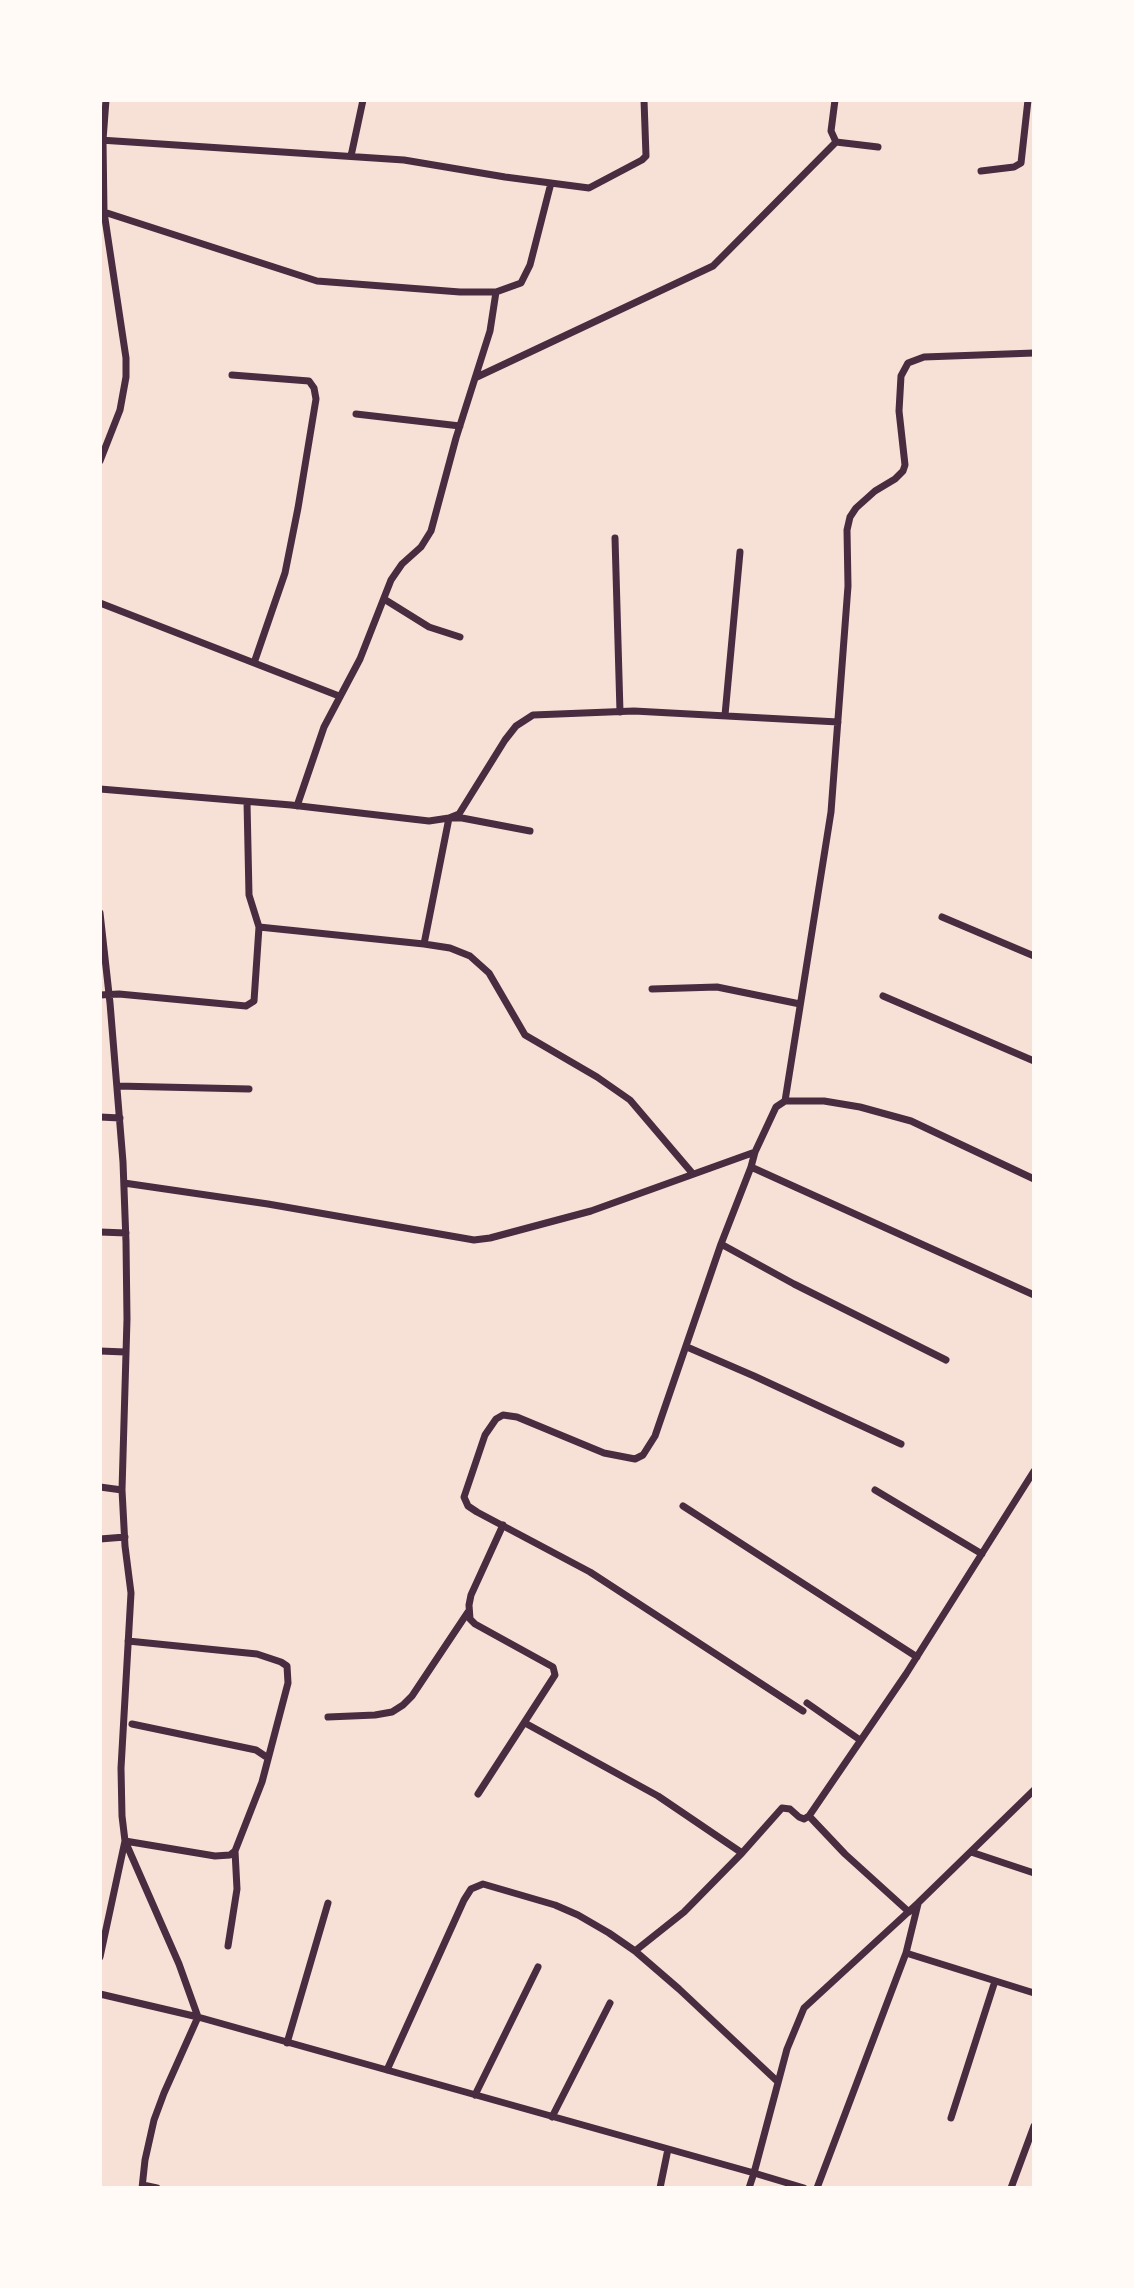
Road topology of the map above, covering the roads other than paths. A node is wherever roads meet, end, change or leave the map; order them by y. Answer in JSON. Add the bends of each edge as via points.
{"nodes":[{"id":1,"x":106,"y":100,"type":"edge"},
{"id":2,"x":363,"y":100,"type":"edge"},
{"id":3,"x":644,"y":100,"type":"edge"},
{"id":4,"x":835,"y":100,"type":"edge"},
{"id":5,"x":1028,"y":100,"type":"edge"},
{"id":6,"x":102,"y":140,"type":"edge"},
{"id":7,"x":836,"y":142,"type":"junction"},
{"id":8,"x":878,"y":147,"type":"dead end"},
{"id":9,"x":351,"y":156,"type":"junction"},
{"id":10,"x":981,"y":172,"type":"dead end"},
{"id":11,"x":551,"y":183,"type":"junction"},
{"id":12,"x":104,"y":212,"type":"junction"},
{"id":13,"x":496,"y":292,"type":"junction"},
{"id":14,"x":1034,"y":353,"type":"edge"},
{"id":15,"x":232,"y":374,"type":"dead end"},
{"id":16,"x":477,"y":377,"type":"junction"},
{"id":17,"x":356,"y":414,"type":"dead end"},
{"id":18,"x":460,"y":426,"type":"junction"},
{"id":19,"x":100,"y":461,"type":"edge"},
{"id":20,"x":615,"y":538,"type":"dead end"},
{"id":21,"x":740,"y":552,"type":"dead end"},
{"id":22,"x":384,"y":599,"type":"junction"},
{"id":23,"x":100,"y":603,"type":"edge"},
{"id":24,"x":460,"y":637,"type":"dead end"},
{"id":25,"x":254,"y":663,"type":"junction"},
{"id":26,"x":339,"y":696,"type":"junction"},
{"id":27,"x":620,"y":712,"type":"junction"},
{"id":28,"x":725,"y":715,"type":"junction"},
{"id":29,"x":838,"y":722,"type":"junction"},
{"id":30,"x":100,"y":789,"type":"edge"},
{"id":31,"x":247,"y":802,"type":"junction"},
{"id":32,"x":298,"y":806,"type":"junction"},
{"id":33,"x":449,"y":818,"type":"junction"},
{"id":34,"x":530,"y":831,"type":"dead end"},
{"id":35,"x":100,"y":913,"type":"edge"},
{"id":36,"x":942,"y":917,"type":"dead end"},
{"id":37,"x":259,"y":927,"type":"junction"},
{"id":38,"x":424,"y":944,"type":"junction"},
{"id":39,"x":1034,"y":956,"type":"edge"},
{"id":40,"x":652,"y":989,"type":"dead end"},
{"id":41,"x":100,"y":995,"type":"edge"},
{"id":42,"x":109,"y":996,"type":"junction"},
{"id":43,"x":883,"y":996,"type":"dead end"},
{"id":44,"x":800,"y":1004,"type":"junction"},
{"id":45,"x":1034,"y":1061,"type":"edge"},
{"id":46,"x":117,"y":1086,"type":"junction"},
{"id":47,"x":249,"y":1089,"type":"dead end"},
{"id":48,"x":785,"y":1101,"type":"junction"},
{"id":49,"x":100,"y":1117,"type":"edge"},
{"id":50,"x":120,"y":1118,"type":"junction"},
{"id":51,"x":755,"y":1152,"type":"junction"},
{"id":52,"x":751,"y":1167,"type":"junction"},
{"id":53,"x":693,"y":1174,"type":"junction"},
{"id":54,"x":1034,"y":1179,"type":"edge"},
{"id":55,"x":124,"y":1183,"type":"junction"},
{"id":56,"x":100,"y":1231,"type":"edge"},
{"id":57,"x":126,"y":1233,"type":"junction"},
{"id":58,"x":721,"y":1244,"type":"junction"},
{"id":59,"x":1034,"y":1296,"type":"edge"},
{"id":60,"x":687,"y":1347,"type":"junction"},
{"id":61,"x":100,"y":1351,"type":"edge"},
{"id":62,"x":125,"y":1352,"type":"junction"},
{"id":63,"x":946,"y":1360,"type":"dead end"},
{"id":64,"x":901,"y":1444,"type":"dead end"},
{"id":65,"x":1034,"y":1471,"type":"edge"},
{"id":66,"x":100,"y":1488,"type":"edge"},
{"id":67,"x":122,"y":1490,"type":"junction"},
{"id":68,"x":875,"y":1490,"type":"dead end"},
{"id":69,"x":683,"y":1506,"type":"dead end"},
{"id":70,"x":503,"y":1525,"type":"junction"},
{"id":71,"x":125,"y":1537,"type":"junction"},
{"id":72,"x":100,"y":1539,"type":"edge"},
{"id":73,"x":982,"y":1554,"type":"junction"},
{"id":74,"x":469,"y":1611,"type":"junction"},
{"id":75,"x":128,"y":1641,"type":"junction"},
{"id":76,"x":916,"y":1657,"type":"junction"},
{"id":77,"x":807,"y":1703,"type":"dead end"},
{"id":78,"x":803,"y":1712,"type":"dead end"},
{"id":79,"x":328,"y":1717,"type":"dead end"},
{"id":80,"x":525,"y":1723,"type":"junction"},
{"id":81,"x":132,"y":1724,"type":"dead end"},
{"id":82,"x":860,"y":1740,"type":"junction"},
{"id":83,"x":268,"y":1758,"type":"junction"},
{"id":84,"x":1034,"y":1790,"type":"edge"},
{"id":85,"x":478,"y":1794,"type":"dead end"},
{"id":86,"x":809,"y":1816,"type":"junction"},
{"id":87,"x":125,"y":1841,"type":"junction"},
{"id":88,"x":235,"y":1851,"type":"junction"},
{"id":89,"x":742,"y":1853,"type":"junction"},
{"id":90,"x":971,"y":1853,"type":"junction"},
{"id":91,"x":1034,"y":1873,"type":"edge"},
{"id":92,"x":328,"y":1903,"type":"dead end"},
{"id":93,"x":918,"y":1903,"type":"junction"},
{"id":94,"x":909,"y":1912,"type":"junction"},
{"id":95,"x":228,"y":1946,"type":"dead end"},
{"id":96,"x":635,"y":1951,"type":"junction"},
{"id":97,"x":906,"y":1953,"type":"junction"},
{"id":98,"x":100,"y":1957,"type":"edge"},
{"id":99,"x":538,"y":1967,"type":"dead end"},
{"id":100,"x":995,"y":1980,"type":"junction"},
{"id":101,"x":1034,"y":1993,"type":"edge"},
{"id":102,"x":100,"y":1994,"type":"edge"},
{"id":103,"x":610,"y":2003,"type":"dead end"},
{"id":104,"x":198,"y":2017,"type":"junction"},
{"id":105,"x":287,"y":2043,"type":"junction"},
{"id":106,"x":387,"y":2070,"type":"junction"},
{"id":107,"x":778,"y":2082,"type":"junction"},
{"id":108,"x":475,"y":2095,"type":"junction"},
{"id":109,"x":552,"y":2117,"type":"junction"},
{"id":110,"x":951,"y":2118,"type":"dead end"},
{"id":111,"x":1034,"y":2126,"type":"edge"},
{"id":112,"x":668,"y":2149,"type":"junction"},
{"id":113,"x":754,"y":2174,"type":"junction"},
{"id":114,"x":142,"y":2187,"type":"edge"},
{"id":115,"x":157,"y":2188,"type":"edge"},
{"id":116,"x":660,"y":2188,"type":"edge"},
{"id":117,"x":749,"y":2188,"type":"edge"},
{"id":118,"x":804,"y":2188,"type":"edge"},
{"id":119,"x":817,"y":2188,"type":"edge"},
{"id":120,"x":1011,"y":2188,"type":"edge"}],
"edges":[{"from":1,"to":6,"type":"street"},
{"from":2,"to":9,"type":"street"},
{"from":3,"to":11,"type":"street","via":[[648,152],[642,160],[589,188]]},
{"from":4,"to":7,"type":"street","via":[[831,131]]},
{"from":5,"to":10,"type":"street","via":[[1021,163]]},
{"from":6,"to":9,"type":"street"},
{"from":6,"to":12,"type":"street"},
{"from":7,"to":8,"type":"street"},
{"from":7,"to":16,"type":"street","via":[[713,266]]},
{"from":9,"to":11,"type":"street"},
{"from":11,"to":13,"type":"street","via":[[521,283]]},
{"from":12,"to":13,"type":"street","via":[[317,281]]},
{"from":12,"to":19,"type":"street","via":[[126,377],[120,410]]},
{"from":13,"to":16,"type":"street"},
{"from":14,"to":29,"type":"street","via":[[924,358],[904,367],[900,411],[903,471],[856,508],[847,530],[848,586]]},
{"from":15,"to":25,"type":"street","via":[[309,381],[316,398],[285,573]]},
{"from":16,"to":18,"type":"street"},
{"from":17,"to":18,"type":"street"},
{"from":18,"to":22,"type":"street","via":[[431,531],[396,571]]},
{"from":20,"to":27,"type":"street"},
{"from":21,"to":28,"type":"street"},
{"from":22,"to":24,"type":"street","via":[[429,627]]},
{"from":22,"to":26,"type":"street"},
{"from":23,"to":25,"type":"street"},
{"from":25,"to":26,"type":"street"},
{"from":26,"to":32,"type":"street"},
{"from":27,"to":28,"type":"street"},
{"from":27,"to":33,"type":"street","via":[[526,718],[505,740],[459,814]]},
{"from":28,"to":29,"type":"street"},
{"from":29,"to":44,"type":"street","via":[[831,812]]},
{"from":30,"to":31,"type":"street"},
{"from":31,"to":32,"type":"street"},
{"from":31,"to":37,"type":"street","via":[[249,895]]},
{"from":32,"to":33,"type":"street","via":[[429,821]]},
{"from":33,"to":34,"type":"street"},
{"from":33,"to":38,"type":"street"},
{"from":35,"to":42,"type":"street"},
{"from":36,"to":39,"type":"street"},
{"from":37,"to":38,"type":"street"},
{"from":37,"to":42,"type":"street","via":[[254,1001],[246,1006]]},
{"from":38,"to":53,"type":"street","via":[[450,948],[482,965],[525,1035],[630,1100]]},
{"from":40,"to":44,"type":"street","via":[[718,987]]},
{"from":41,"to":42,"type":"street"},
{"from":42,"to":46,"type":"street"},
{"from":43,"to":45,"type":"street"},
{"from":44,"to":48,"type":"street"},
{"from":46,"to":47,"type":"street"},
{"from":46,"to":50,"type":"street"},
{"from":48,"to":51,"type":"street","via":[[772,1113]]},
{"from":48,"to":54,"type":"street","via":[[824,1101],[911,1122]]},
{"from":49,"to":50,"type":"street"},
{"from":50,"to":55,"type":"street"},
{"from":51,"to":52,"type":"street"},
{"from":51,"to":53,"type":"street"},
{"from":52,"to":58,"type":"street"},
{"from":52,"to":59,"type":"street"},
{"from":53,"to":55,"type":"street","via":[[591,1211],[474,1240]]},
{"from":55,"to":57,"type":"street"},
{"from":56,"to":57,"type":"street"},
{"from":57,"to":62,"type":"street"},
{"from":58,"to":60,"type":"street"},
{"from":58,"to":63,"type":"street"},
{"from":60,"to":64,"type":"street"},
{"from":60,"to":70,"type":"street","via":[[655,1436],[635,1459],[604,1453],[517,1417],[496,1419],[485,1435],[464,1497],[468,1506]]},
{"from":61,"to":62,"type":"street"},
{"from":62,"to":67,"type":"street"},
{"from":65,"to":73,"type":"street"},
{"from":66,"to":67,"type":"street"},
{"from":67,"to":71,"type":"street"},
{"from":68,"to":73,"type":"street"},
{"from":69,"to":76,"type":"street"},
{"from":70,"to":74,"type":"street","via":[[471,1595]]},
{"from":70,"to":78,"type":"street","via":[[590,1572]]},
{"from":71,"to":72,"type":"street"},
{"from":71,"to":75,"type":"street","via":[[131,1593]]},
{"from":73,"to":76,"type":"street"},
{"from":74,"to":79,"type":"street","via":[[403,1705],[375,1715]]},
{"from":74,"to":80,"type":"street","via":[[475,1625],[553,1667],[551,1685]]},
{"from":75,"to":83,"type":"street","via":[[257,1654],[287,1666],[288,1683]]},
{"from":75,"to":87,"type":"street","via":[[121,1768]]},
{"from":76,"to":82,"type":"street"},
{"from":77,"to":82,"type":"street"},
{"from":80,"to":85,"type":"street"},
{"from":80,"to":89,"type":"street","via":[[659,1796]]},
{"from":81,"to":83,"type":"street","via":[[256,1750]]},
{"from":82,"to":86,"type":"street"},
{"from":83,"to":88,"type":"street"},
{"from":84,"to":90,"type":"street"},
{"from":86,"to":89,"type":"street","via":[[804,1819],[782,1808]]},
{"from":86,"to":94,"type":"street"},
{"from":87,"to":88,"type":"street","via":[[215,1856]]},
{"from":87,"to":98,"type":"street"},
{"from":87,"to":104,"type":"street"},
{"from":88,"to":95,"type":"street","via":[[237,1889]]},
{"from":89,"to":96,"type":"street","via":[[684,1912]]},
{"from":90,"to":91,"type":"street"},
{"from":90,"to":93,"type":"street"},
{"from":92,"to":105,"type":"street"},
{"from":93,"to":94,"type":"street"},
{"from":93,"to":97,"type":"street"},
{"from":94,"to":107,"type":"street","via":[[804,2008]]},
{"from":96,"to":106,"type":"street","via":[[579,1915],[492,1885],[477,1885],[464,1900]]},
{"from":96,"to":107,"type":"street"},
{"from":97,"to":100,"type":"street"},
{"from":97,"to":119,"type":"street"},
{"from":99,"to":108,"type":"street"},
{"from":100,"to":101,"type":"street"},
{"from":100,"to":110,"type":"street"},
{"from":102,"to":104,"type":"street"},
{"from":103,"to":109,"type":"street"},
{"from":104,"to":105,"type":"street"},
{"from":104,"to":114,"type":"street","via":[[163,2092]]},
{"from":105,"to":106,"type":"street"},
{"from":106,"to":108,"type":"street"},
{"from":107,"to":113,"type":"street"},
{"from":108,"to":109,"type":"street"},
{"from":109,"to":112,"type":"street"},
{"from":111,"to":120,"type":"street"},
{"from":112,"to":113,"type":"street"},
{"from":112,"to":116,"type":"street"},
{"from":113,"to":117,"type":"street"},
{"from":113,"to":118,"type":"street"},
{"from":114,"to":115,"type":"street"}]}
